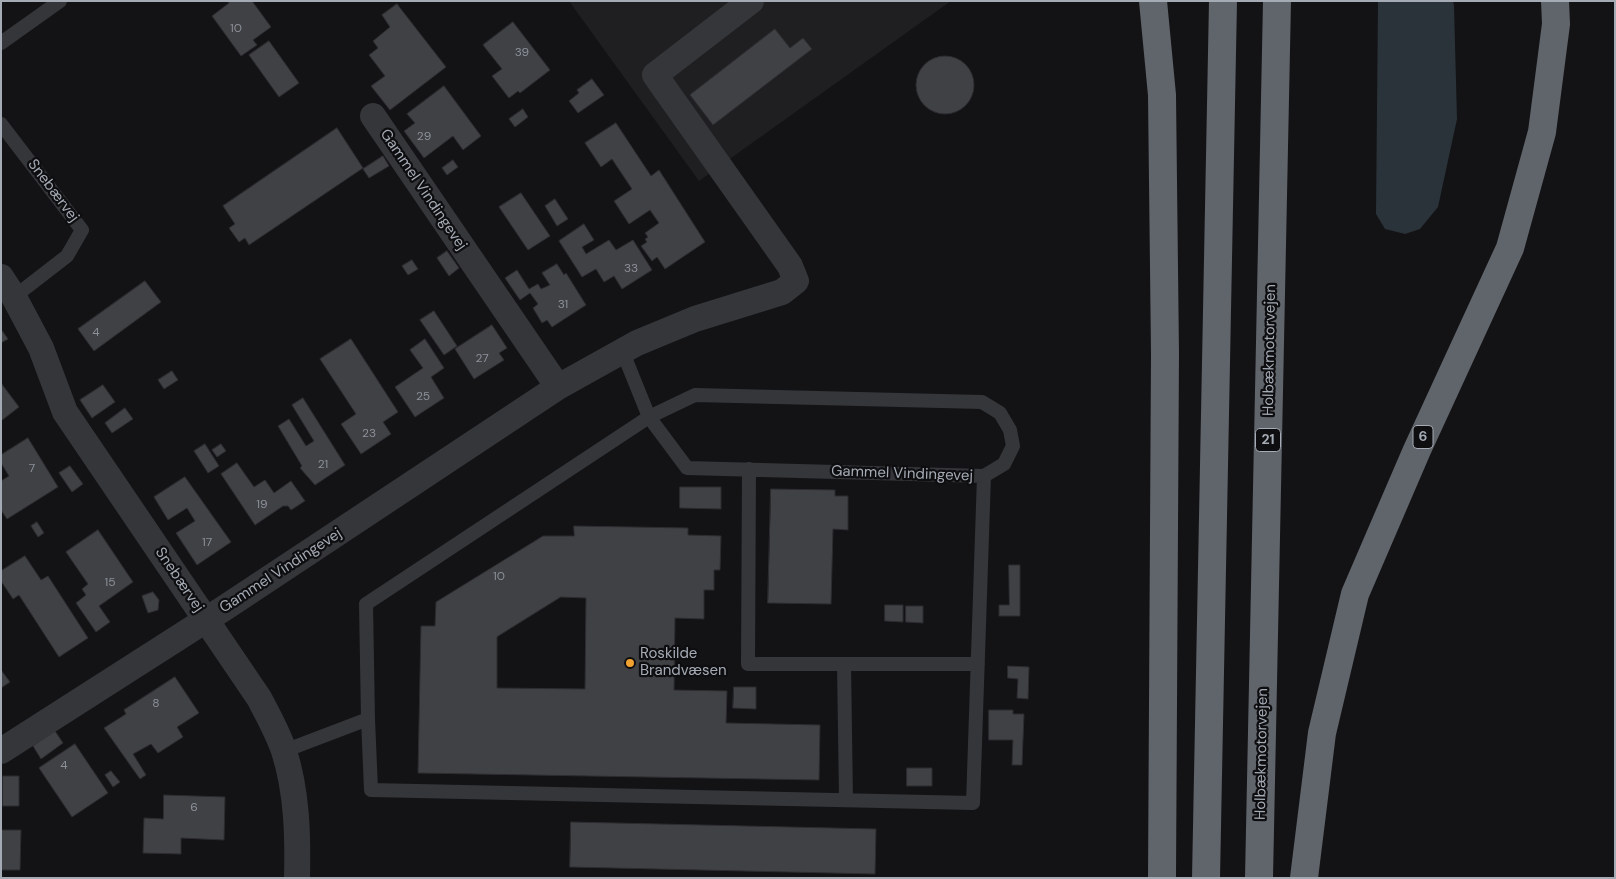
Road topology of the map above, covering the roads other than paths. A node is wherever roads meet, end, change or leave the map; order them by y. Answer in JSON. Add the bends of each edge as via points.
{"nodes":[{"id":1,"x":60,"y":1,"type":"edge"},
{"id":2,"x":751,"y":1,"type":"edge"},
{"id":3,"x":1153,"y":1,"type":"edge"},
{"id":4,"x":1223,"y":1,"type":"edge"},
{"id":5,"x":1278,"y":1,"type":"edge"},
{"id":6,"x":1555,"y":1,"type":"edge"},
{"id":7,"x":1,"y":43,"type":"edge"},
{"id":8,"x":373,"y":116,"type":"dead end"},
{"id":9,"x":1,"y":124,"type":"edge"},
{"id":10,"x":8,"y":287,"type":"edge"},
{"id":11,"x":622,"y":350,"type":"junction"},
{"id":12,"x":558,"y":387,"type":"junction"},
{"id":13,"x":649,"y":417,"type":"junction"},
{"id":14,"x":749,"y":470,"type":"junction"},
{"id":15,"x":984,"y":476,"type":"junction"},
{"id":16,"x":206,"y":620,"type":"junction"},
{"id":17,"x":844,"y":664,"type":"junction"},
{"id":18,"x":978,"y":664,"type":"junction"},
{"id":19,"x":368,"y":718,"type":"junction"},
{"id":20,"x":1,"y":751,"type":"edge"},
{"id":21,"x":284,"y":751,"type":"junction"},
{"id":22,"x":846,"y":800,"type":"junction"},
{"id":23,"x":297,"y":878,"type":"edge"},
{"id":24,"x":1162,"y":878,"type":"edge"},
{"id":25,"x":1206,"y":878,"type":"edge"},
{"id":26,"x":1259,"y":878,"type":"edge"},
{"id":27,"x":1304,"y":878,"type":"edge"}],
"edges":[{"from":1,"to":7,"type":"lane"},
{"from":2,"to":11,"type":"street","name":"Gammel Vindingevej","via":[[654,75],[790,266],[796,281],[782,292],[695,319]]},
{"from":3,"to":24,"type":"highway","via":[[1162,95]]},
{"from":4,"to":25,"type":"highway"},
{"from":5,"to":26,"type":"highway","name":"Holbækmotorvejen","number":"21"},
{"from":6,"to":27,"type":"highway","number":"6","via":[[1556,24],[1542,132],[1510,248],[1355,594],[1322,733]]},
{"from":8,"to":12,"type":"street","name":"Gammel Vindingevej"},
{"from":9,"to":10,"type":"lane","name":"Snebærvej","via":[[82,230],[67,256]]},
{"from":10,"to":16,"type":"street","name":"Snebærvej","via":[[41,348],[65,412]]},
{"from":11,"to":12,"type":"street","name":"Gammel Vindingevej"},
{"from":11,"to":13,"type":"lane","name":"Gammel Vindingevej"},
{"from":12,"to":16,"type":"street","name":"Gammel Vindingevej"},
{"from":13,"to":14,"type":"lane","name":"Gammel Vindingevej","via":[[687,468]]},
{"from":13,"to":15,"type":"lane","name":"Gammel Vindingevej","via":[[696,395],[982,402],[1000,413],[1010,430],[1013,446],[1004,464]]},
{"from":13,"to":19,"type":"lane","via":[[366,604]]},
{"from":14,"to":15,"type":"lane","name":"Gammel Vindingevej"},
{"from":14,"to":17,"type":"lane","via":[[748,664]]},
{"from":15,"to":18,"type":"lane"},
{"from":16,"to":20,"type":"street","name":"Gammel Vindingevej"},
{"from":16,"to":21,"type":"street","name":"Snebærvej","via":[[259,698]]},
{"from":17,"to":18,"type":"lane"},
{"from":17,"to":22,"type":"lane"},
{"from":18,"to":22,"type":"lane","via":[[973,803]]},
{"from":19,"to":21,"type":"lane"},
{"from":19,"to":22,"type":"lane","via":[[371,790]]},
{"from":21,"to":23,"type":"street","name":"Snebærvej","via":[[298,835]]}]}
